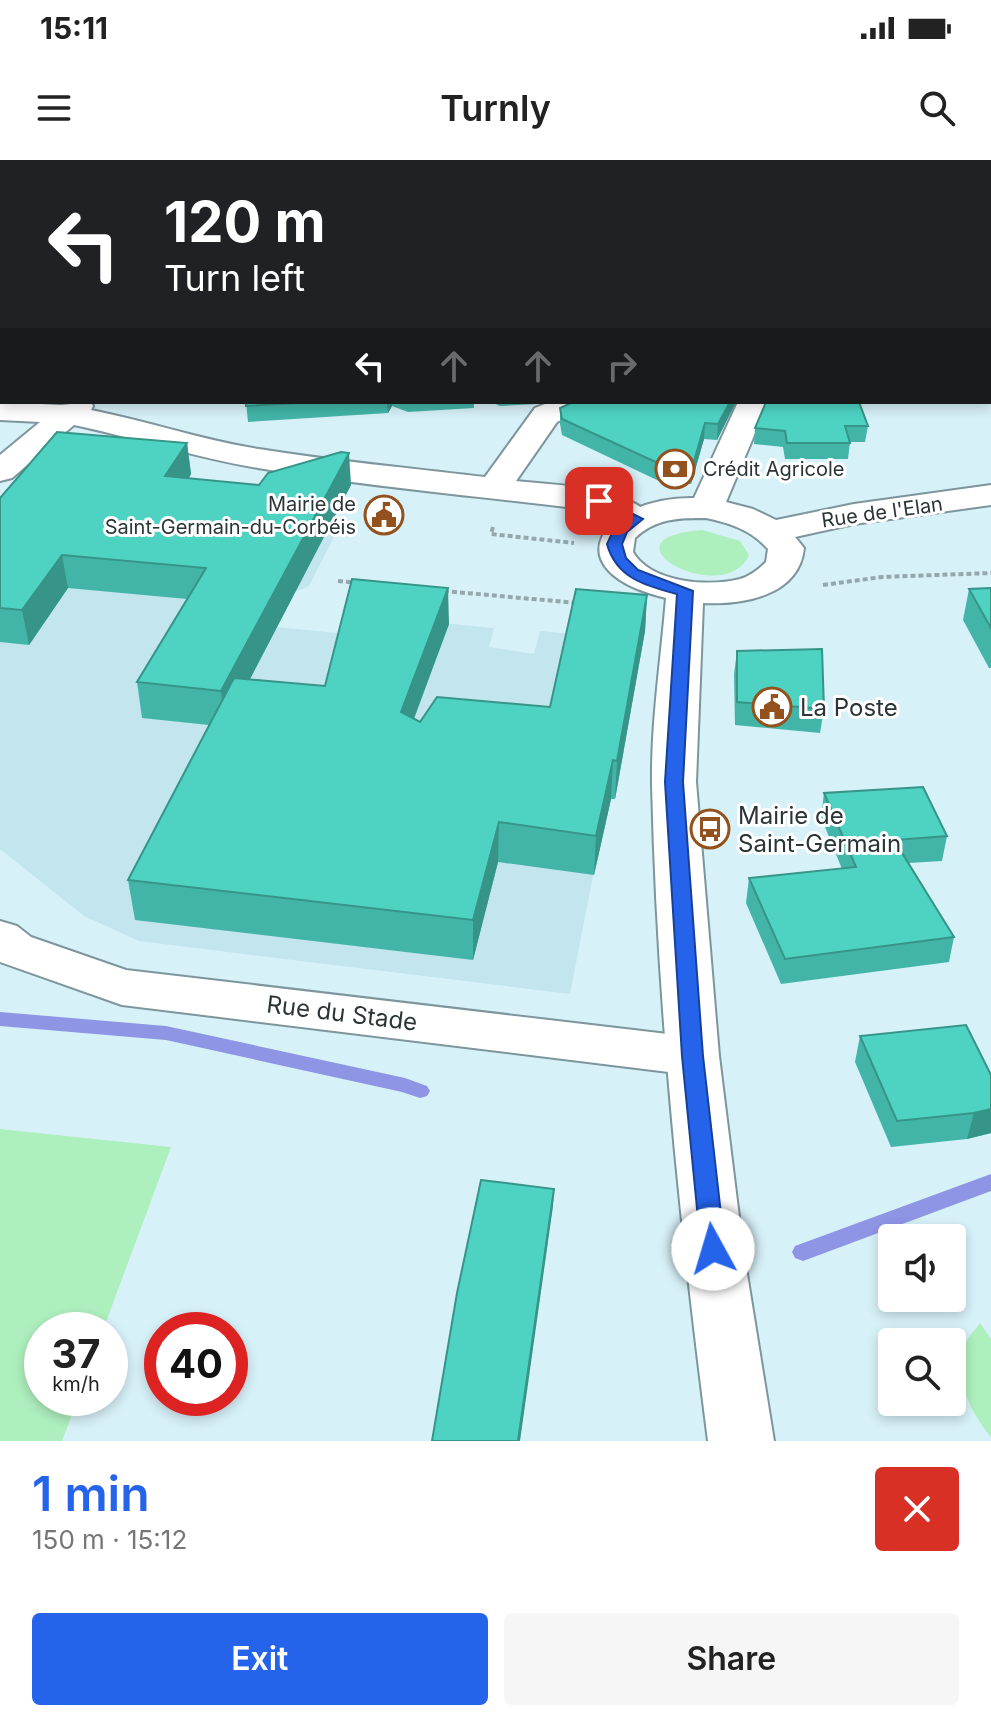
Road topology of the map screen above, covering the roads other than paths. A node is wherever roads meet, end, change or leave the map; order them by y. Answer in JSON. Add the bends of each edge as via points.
{"nodes":[{"id":1,"x":571,"y":404,"type":"edge"},
{"id":2,"x":752,"y":404,"type":"edge"},
{"id":3,"x":76,"y":408,"type":"edge"},
{"id":4,"x":0,"y":411,"type":"edge"},
{"id":5,"x":0,"y":471,"type":"edge"},
{"id":6,"x":493,"y":489,"type":"junction"},
{"id":7,"x":991,"y":495,"type":"edge"},
{"id":8,"x":706,"y":508,"type":"junction"},
{"id":9,"x":636,"y":519,"type":"junction"},
{"id":10,"x":773,"y":531,"type":"junction"},
{"id":11,"x":685,"y":591,"type":"junction"},
{"id":12,"x":0,"y":938,"type":"edge"},
{"id":13,"x":693,"y":1056,"type":"junction"},
{"id":14,"x":741,"y":1441,"type":"edge"}],
"edges":[{"from":1,"to":6,"type":"street","via":[[546,415]]},
{"from":2,"to":8,"type":"street"},
{"from":3,"to":4,"type":"street"},
{"from":3,"to":5,"type":"street"},
{"from":3,"to":6,"type":"street","via":[[188,445],[260,459]]},
{"from":6,"to":9,"type":"street","via":[[599,501]]},
{"from":7,"to":10,"type":"street","name":"Rue de l'Elan"},
{"from":8,"to":9,"type":"street","via":[[668,509]]},
{"from":8,"to":10,"type":"street","via":[[744,516]]},
{"from":9,"to":11,"type":"street","via":[[620,530],[614,544],[619,559],[644,579]]},
{"from":10,"to":11,"type":"street","via":[[786,548],[784,565],[764,582],[728,592]]},
{"from":11,"to":13,"type":"street","via":[[674,782]]},
{"from":12,"to":13,"type":"street","name":"Rue du Stade","via":[[14,949],[122,987]]},
{"from":13,"to":14,"type":"street","via":[[713,1249]]}]}
